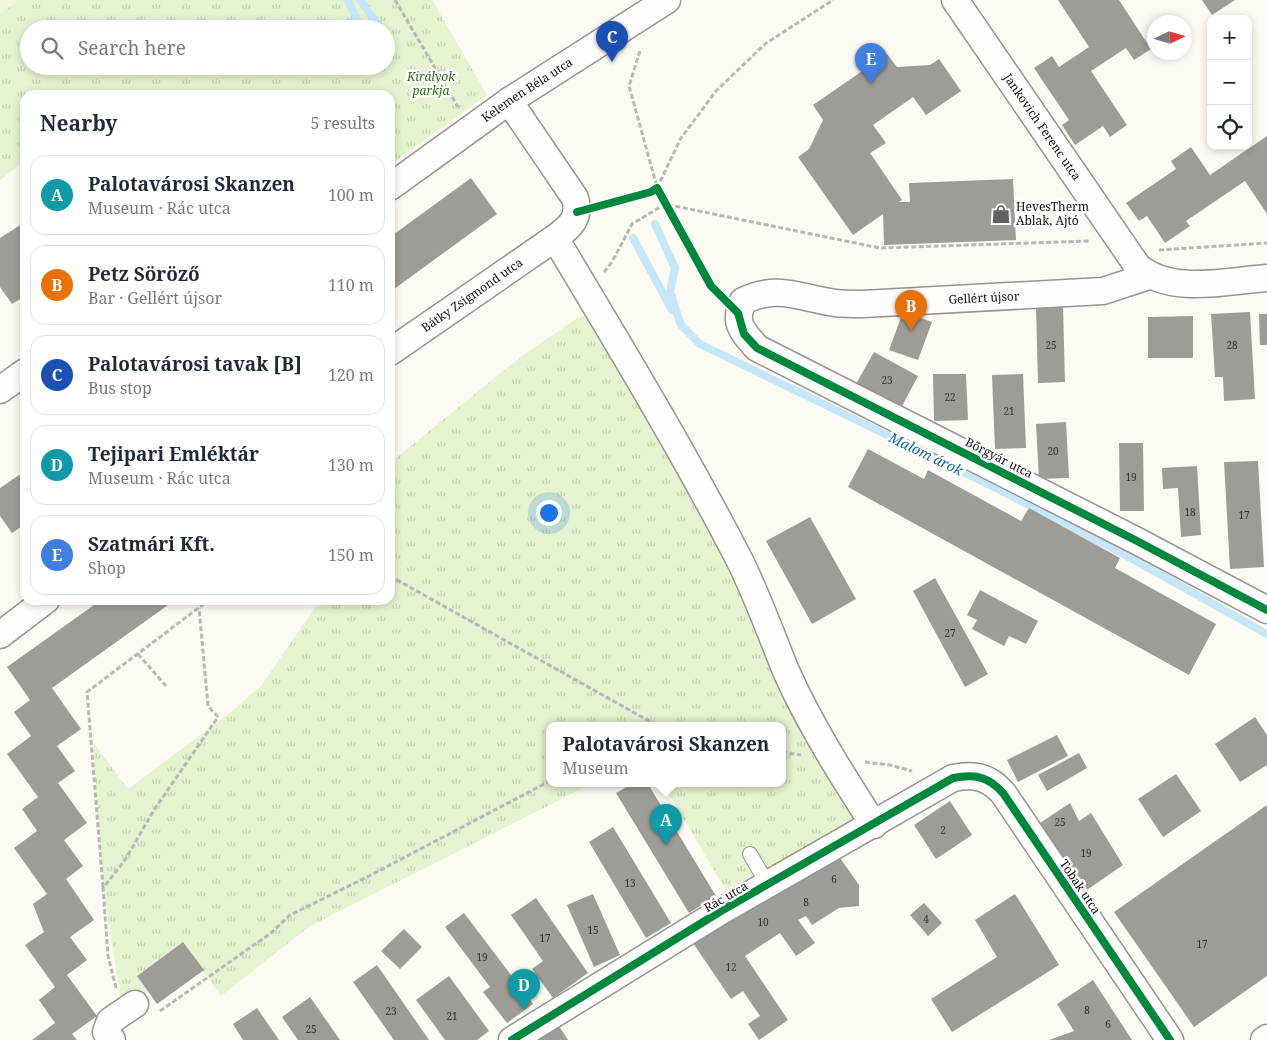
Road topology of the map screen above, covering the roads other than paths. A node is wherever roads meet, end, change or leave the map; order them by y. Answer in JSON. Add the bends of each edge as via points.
{"nodes":[{"id":1,"x":667,"y":0,"type":"edge"},
{"id":2,"x":955,"y":0,"type":"edge"},
{"id":3,"x":509,"y":101,"type":"junction"},
{"id":4,"x":395,"y":183,"type":"edge"},
{"id":5,"x":555,"y":238,"type":"junction"},
{"id":6,"x":1150,"y":276,"type":"junction"},
{"id":7,"x":1267,"y":278,"type":"edge"},
{"id":8,"x":738,"y":313,"type":"joint"},
{"id":9,"x":395,"y":349,"type":"edge"},
{"id":10,"x":20,"y":376,"type":"edge"},
{"id":11,"x":0,"y":390,"type":"edge"},
{"id":12,"x":39,"y":605,"type":"edge"},
{"id":13,"x":1267,"y":610,"type":"edge"},
{"id":14,"x":0,"y":635,"type":"edge"},
{"id":15,"x":949,"y":781,"type":"joint"},
{"id":16,"x":874,"y":825,"type":"junction"},
{"id":17,"x":750,"y":854,"type":"dead end"},
{"id":18,"x":768,"y":885,"type":"junction"},
{"id":19,"x":139,"y":1009,"type":"road end"},
{"id":20,"x":1267,"y":1038,"type":"edge"},
{"id":21,"x":112,"y":1040,"type":"edge"},
{"id":22,"x":512,"y":1040,"type":"edge"},
{"id":23,"x":1170,"y":1040,"type":"edge"},
{"id":24,"x":1264,"y":1040,"type":"edge"}],
"edges":[{"from":1,"to":3,"type":"street","name":"Kelemen Béla utca"},
{"from":2,"to":6,"type":"street","name":"Jankovich Ferenc utca","via":[[1122,246],[1138,267]]},
{"from":3,"to":4,"type":"street","name":"Kelemen Béla utca"},
{"from":3,"to":5,"type":"street","name":"Bátky Zsigmond utca","via":[[577,206],[571,226]]},
{"from":5,"to":9,"type":"street","name":"Bátky Zsigmond utca"},
{"from":5,"to":16,"type":"street","via":[[718,520],[761,605],[787,672],[832,759]]},
{"from":6,"to":7,"type":"street","name":"Jankovich Ferenc utca","via":[[1187,284]]},
{"from":6,"to":8,"type":"street","name":"Gellért újsor","via":[[1103,291],[863,304],[782,292],[759,293],[743,300]]},
{"from":8,"to":13,"type":"street","name":"Bőrgyár utca","via":[[744,334],[757,348]]},
{"from":10,"to":11,"type":"street"},
{"from":12,"to":14,"type":"street"},
{"from":15,"to":16,"type":"street","name":"Rác utca"},
{"from":15,"to":23,"type":"street","name":"Tobak utca","via":[[969,775],[982,777],[993,782],[1003,793]]},
{"from":16,"to":18,"type":"street","name":"Rác utca"},
{"from":17,"to":18,"type":"lane"},
{"from":18,"to":22,"type":"street","name":"Rác utca"},
{"from":19,"to":21,"type":"street","via":[[110,1022],[106,1032]]},
{"from":20,"to":24,"type":"street"}]}
